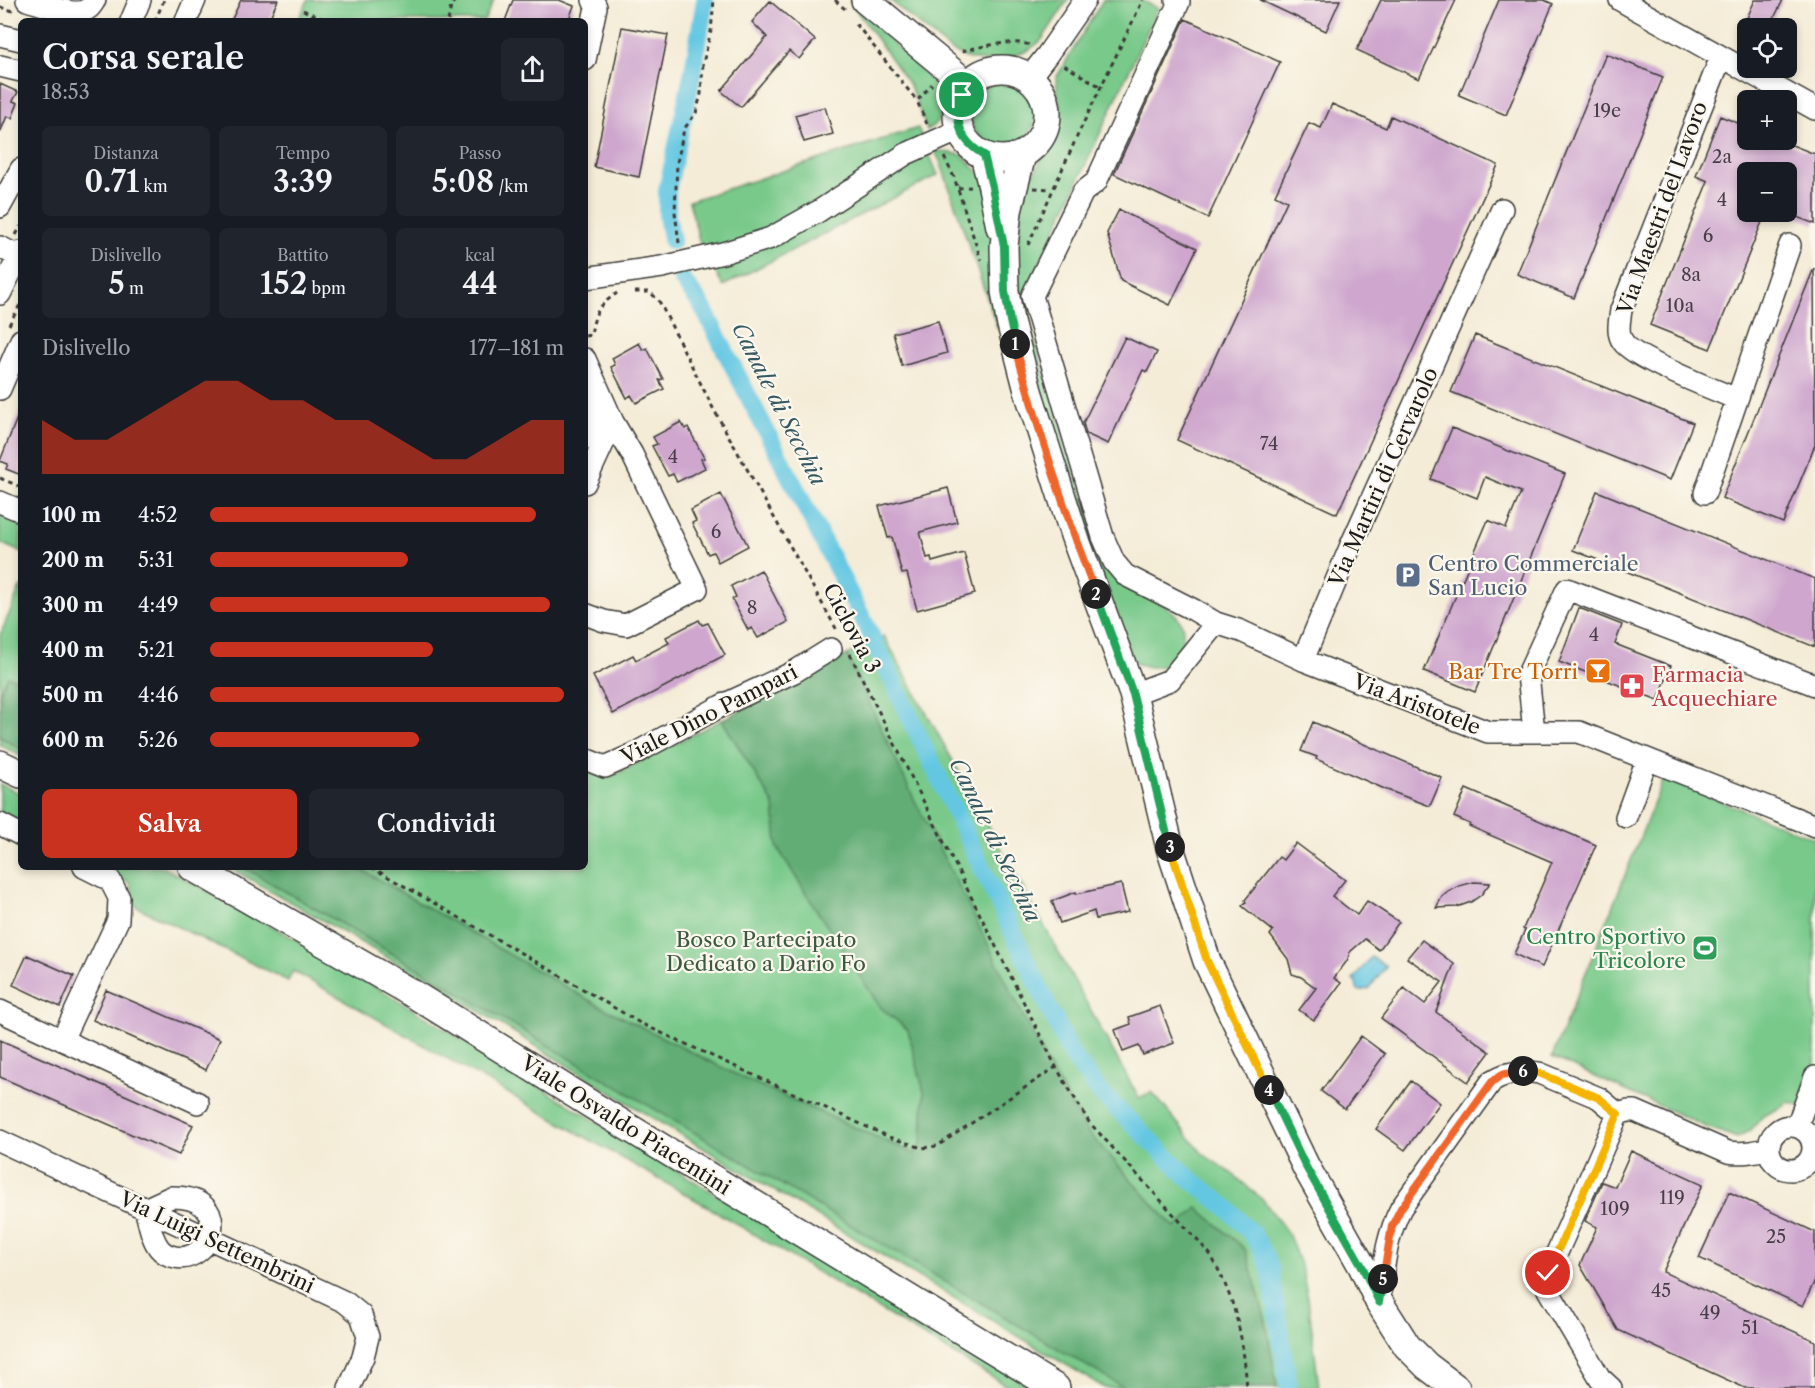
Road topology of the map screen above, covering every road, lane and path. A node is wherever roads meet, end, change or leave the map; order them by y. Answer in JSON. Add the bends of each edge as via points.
{"nodes":[{"id":1,"x":27,"y":0,"type":"edge"},
{"id":2,"x":95,"y":0,"type":"edge"},
{"id":3,"x":140,"y":0,"type":"edge"},
{"id":4,"x":164,"y":0,"type":"edge"},
{"id":5,"x":195,"y":0,"type":"edge"},
{"id":6,"x":455,"y":0,"type":"edge"},
{"id":7,"x":593,"y":0,"type":"edge"},
{"id":8,"x":714,"y":0,"type":"edge"},
{"id":9,"x":835,"y":0,"type":"edge"},
{"id":10,"x":1085,"y":0,"type":"edge"},
{"id":11,"x":1143,"y":0,"type":"edge"},
{"id":12,"x":1176,"y":0,"type":"edge"},
{"id":13,"x":1620,"y":0,"type":"edge"},
{"id":14,"x":854,"y":9,"type":"edge"},
{"id":15,"x":303,"y":10,"type":"dead end"},
{"id":16,"x":132,"y":18,"type":"edge"},
{"id":17,"x":156,"y":18,"type":"edge"},
{"id":18,"x":187,"y":18,"type":"edge"},
{"id":19,"x":321,"y":18,"type":"edge"},
{"id":20,"x":449,"y":18,"type":"edge"},
{"id":21,"x":0,"y":23,"type":"edge"},
{"id":22,"x":18,"y":27,"type":"edge"},
{"id":23,"x":0,"y":35,"type":"edge"},
{"id":24,"x":18,"y":39,"type":"edge"},
{"id":25,"x":588,"y":46,"type":"edge"},
{"id":26,"x":1721,"y":57,"type":"junction"},
{"id":27,"x":0,"y":66,"type":"edge"},
{"id":28,"x":947,"y":67,"type":"junction"},
{"id":29,"x":18,"y":70,"type":"edge"},
{"id":30,"x":1029,"y":78,"type":"junction"},
{"id":31,"x":968,"y":84,"type":"junction"},
{"id":32,"x":917,"y":102,"type":"junction"},
{"id":33,"x":1815,"y":109,"type":"edge"},
{"id":34,"x":948,"y":135,"type":"junction"},
{"id":35,"x":984,"y":155,"type":"junction"},
{"id":36,"x":1022,"y":155,"type":"junction"},
{"id":37,"x":18,"y":174,"type":"edge"},
{"id":38,"x":0,"y":207,"type":"edge"},
{"id":39,"x":1502,"y":209,"type":"dead end"},
{"id":40,"x":1790,"y":245,"type":"dead end"},
{"id":41,"x":1015,"y":249,"type":"junction"},
{"id":42,"x":13,"y":252,"type":"edge"},
{"id":43,"x":680,"y":252,"type":"dead end"},
{"id":44,"x":981,"y":260,"type":"dead end"},
{"id":45,"x":588,"y":278,"type":"edge"},
{"id":46,"x":619,"y":292,"type":"dead end"},
{"id":47,"x":629,"y":292,"type":"dead end"},
{"id":48,"x":0,"y":294,"type":"edge"},
{"id":49,"x":588,"y":336,"type":"edge"},
{"id":50,"x":18,"y":347,"type":"edge"},
{"id":51,"x":588,"y":366,"type":"edge"},
{"id":52,"x":0,"y":389,"type":"edge"},
{"id":53,"x":1737,"y":399,"type":"junction"},
{"id":54,"x":588,"y":408,"type":"edge"},
{"id":55,"x":613,"y":422,"type":"junction"},
{"id":56,"x":588,"y":430,"type":"edge"},
{"id":57,"x":588,"y":476,"type":"edge"},
{"id":58,"x":0,"y":478,"type":"edge"},
{"id":59,"x":18,"y":486,"type":"edge"},
{"id":60,"x":1705,"y":493,"type":"dead end"},
{"id":61,"x":0,"y":502,"type":"edge"},
{"id":62,"x":18,"y":510,"type":"edge"},
{"id":63,"x":588,"y":615,"type":"edge"},
{"id":64,"x":1216,"y":623,"type":"junction"},
{"id":65,"x":841,"y":648,"type":"junction"},
{"id":66,"x":1303,"y":660,"type":"junction"},
{"id":67,"x":1815,"y":685,"type":"edge"},
{"id":68,"x":1133,"y":694,"type":"junction"},
{"id":69,"x":1534,"y":732,"type":"junction"},
{"id":70,"x":1647,"y":759,"type":"junction"},
{"id":71,"x":588,"y":760,"type":"edge"},
{"id":72,"x":0,"y":764,"type":"edge"},
{"id":73,"x":18,"y":773,"type":"edge"},
{"id":74,"x":1626,"y":817,"type":"dead end"},
{"id":75,"x":0,"y":824,"type":"edge"},
{"id":76,"x":1815,"y":826,"type":"edge"},
{"id":77,"x":18,"y":833,"type":"edge"},
{"id":78,"x":90,"y":870,"type":"edge"},
{"id":79,"x":197,"y":870,"type":"edge"},
{"id":80,"x":376,"y":870,"type":"edge"},
{"id":81,"x":0,"y":1011,"type":"edge"},
{"id":82,"x":62,"y":1040,"type":"junction"},
{"id":83,"x":1056,"y":1067,"type":"junction"},
{"id":84,"x":1815,"y":1077,"type":"edge"},
{"id":85,"x":198,"y":1103,"type":"dead end"},
{"id":86,"x":1618,"y":1114,"type":"junction"},
{"id":87,"x":1797,"y":1126,"type":"junction"},
{"id":88,"x":0,"y":1141,"type":"edge"},
{"id":89,"x":1769,"y":1148,"type":"junction"},
{"id":90,"x":1809,"y":1174,"type":"edge"},
{"id":91,"x":145,"y":1209,"type":"junction"},
{"id":92,"x":208,"y":1238,"type":"junction"},
{"id":93,"x":1379,"y":1302,"type":"junction"},
{"id":94,"x":349,"y":1388,"type":"edge"},
{"id":95,"x":1056,"y":1388,"type":"edge"},
{"id":96,"x":1247,"y":1388,"type":"edge"},
{"id":97,"x":1456,"y":1388,"type":"edge"},
{"id":98,"x":1611,"y":1388,"type":"edge"}],
"edges":[{"from":1,"to":2,"type":"street","via":[[69,12],[82,12]]},
{"from":3,"to":16,"type":"street"},
{"from":4,"to":17,"type":"path"},
{"from":5,"to":18,"type":"street"},
{"from":6,"to":20,"type":"path"},
{"from":7,"to":25,"type":"street","via":[[596,7]]},
{"from":8,"to":43,"type":"path","via":[[701,94],[696,113],[684,129],[677,163],[675,212]]},
{"from":9,"to":14,"type":"path"},
{"from":10,"to":30,"type":"street"},
{"from":11,"to":41,"type":"path","via":[[1029,241]]},
{"from":12,"to":64,"type":"street","via":[[1179,2],[1162,42],[1096,182],[1083,192],[1032,296],[1103,537],[1114,562],[1125,575]]},
{"from":13,"to":26,"type":"street"},
{"from":14,"to":28,"type":"main road"},
{"from":14,"to":32,"type":"path"},
{"from":15,"to":19,"type":"path"},
{"from":21,"to":22,"type":"street"},
{"from":23,"to":24,"type":"street"},
{"from":26,"to":33,"type":"street"},
{"from":26,"to":53,"type":"street","name":"Via Maestri del Lavoro","via":[[1625,299],[1619,326],[1623,343],[1638,355]]},
{"from":27,"to":29,"type":"street"},
{"from":28,"to":31,"type":"main road"},
{"from":28,"to":32,"type":"path"},
{"from":30,"to":31,"type":"main road","via":[[1004,69],[985,73]]},
{"from":30,"to":36,"type":"main road","via":[[1042,93],[1046,125],[1033,147]]},
{"from":31,"to":34,"type":"main road"},
{"from":32,"to":34,"type":"path"},
{"from":34,"to":35,"type":"main road","via":[[965,140]]},
{"from":34,"to":44,"type":"path","via":[[954,177]]},
{"from":34,"to":45,"type":"street","via":[[906,154],[771,238],[662,267]]},
{"from":35,"to":36,"type":"main road","via":[[1003,159]]},
{"from":35,"to":41,"type":"main road"},
{"from":36,"to":41,"type":"main road","via":[[1008,211]]},
{"from":37,"to":38,"type":"street"},
{"from":39,"to":66,"type":"street","name":"Via Martiri di Cervarolo"},
{"from":40,"to":53,"type":"street"},
{"from":41,"to":68,"type":"main road","via":[[1005,291],[1028,391],[1074,536]]},
{"from":42,"to":48,"type":"street"},
{"from":46,"to":49,"type":"path","via":[[595,313]]},
{"from":47,"to":65,"type":"path","name":"Ciclovia 3","via":[[650,292],[659,301]]},
{"from":50,"to":52,"type":"street"},
{"from":51,"to":55,"type":"street"},
{"from":53,"to":60,"type":"street"},
{"from":54,"to":56,"type":"street","via":[[592,419]]},
{"from":55,"to":57,"type":"street"},
{"from":55,"to":63,"type":"street","via":[[697,589],[626,625]]},
{"from":58,"to":59,"type":"path"},
{"from":61,"to":62,"type":"street"},
{"from":64,"to":66,"type":"street"},
{"from":64,"to":68,"type":"street","via":[[1170,680]]},
{"from":65,"to":71,"type":"street","name":"Viale Dino Pampari","via":[[605,768]]},
{"from":65,"to":83,"type":"path","name":"Ciclovia 3"},
{"from":66,"to":69,"type":"street","name":"Via Aristotele","via":[[1488,732]]},
{"from":67,"to":69,"type":"street","via":[[1567,589],[1528,674]]},
{"from":68,"to":93,"type":"main road","via":[[1170,848],[1207,961],[1306,1167]]},
{"from":69,"to":70,"type":"street","name":"Via Aristotele","via":[[1579,732]]},
{"from":70,"to":74,"type":"street"},
{"from":70,"to":76,"type":"street","name":"Via Aristotele"},
{"from":72,"to":73,"type":"main road"},
{"from":75,"to":77,"type":"street"},
{"from":78,"to":82,"type":"street","via":[[110,880],[119,898],[118,920]]},
{"from":79,"to":95,"type":"main road","name":"Viale Osvaldo Piacentini","via":[[415,995]]},
{"from":80,"to":83,"type":"path","via":[[640,1023],[889,1137],[922,1148],[937,1146]]},
{"from":81,"to":82,"type":"street"},
{"from":82,"to":85,"type":"street"},
{"from":83,"to":96,"type":"path","name":"Ciclovia 3","via":[[1089,1122],[1210,1254],[1224,1278],[1239,1323]]},
{"from":84,"to":87,"type":"street"},
{"from":86,"to":89,"type":"street","via":[[1635,1111],[1728,1152],[1753,1153]]},
{"from":86,"to":93,"type":"street","via":[[1599,1098],[1532,1071],[1501,1075],[1492,1082],[1401,1208],[1392,1226]]},
{"from":86,"to":98,"type":"street","via":[[1547,1281],[1548,1290],[1600,1378]]},
{"from":87,"to":89,"type":"street","via":[[1778,1130]]},
{"from":87,"to":90,"type":"street","via":[[1813,1141]]},
{"from":88,"to":91,"type":"street","name":"Via Luigi Settembrini"},
{"from":89,"to":90,"type":"street","via":[[1778,1166]]},
{"from":91,"to":92,"type":"street","name":"Via Luigi Settembrini"},
{"from":91,"to":92,"type":"street","via":[[171,1197],[198,1201],[211,1216]]},
{"from":91,"to":92,"type":"street","via":[[156,1244],[170,1256],[183,1259],[194,1255]]},
{"from":92,"to":94,"type":"street","name":"Via Luigi Settembrini","via":[[345,1302],[361,1315],[368,1337]]},
{"from":93,"to":97,"type":"main road","via":[[1407,1346]]}]}
